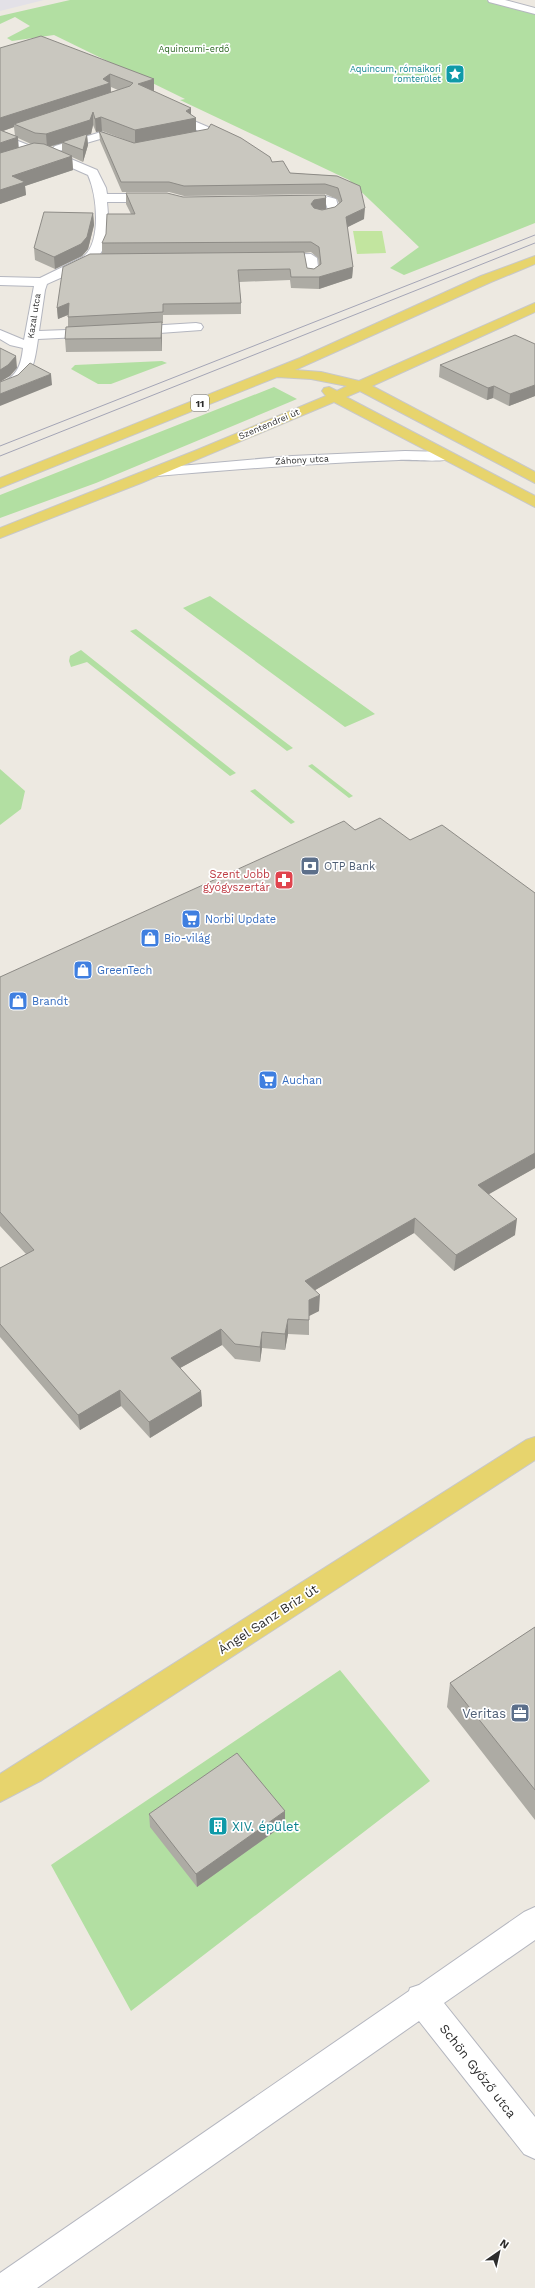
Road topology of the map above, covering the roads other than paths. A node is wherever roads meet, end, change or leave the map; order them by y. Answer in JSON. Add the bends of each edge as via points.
{"nodes":[{"id":1,"x":493,"y":0,"type":"edge"},
{"id":2,"x":535,"y":11,"type":"edge"},
{"id":3,"x":194,"y":124,"type":"edge"},
{"id":4,"x":14,"y":133,"type":"edge"},
{"id":5,"x":0,"y":137,"type":"edge"},
{"id":6,"x":173,"y":142,"type":"edge"},
{"id":7,"x":134,"y":149,"type":"edge"},
{"id":8,"x":34,"y":151,"type":"junction"},
{"id":9,"x":48,"y":153,"type":"junction"},
{"id":10,"x":13,"y":158,"type":"edge"},
{"id":11,"x":101,"y":198,"type":"junction"},
{"id":12,"x":169,"y":198,"type":"edge"},
{"id":13,"x":285,"y":200,"type":"edge"},
{"id":14,"x":318,"y":215,"type":"edge"},
{"id":15,"x":265,"y":259,"type":"edge"},
{"id":16,"x":88,"y":260,"type":"junction"},
{"id":17,"x":104,"y":260,"type":"edge"},
{"id":18,"x":535,"y":260,"type":"edge"},
{"id":19,"x":312,"y":275,"type":"edge"},
{"id":20,"x":0,"y":280,"type":"edge"},
{"id":21,"x":42,"y":282,"type":"junction"},
{"id":22,"x":535,"y":307,"type":"edge"},
{"id":23,"x":196,"y":327,"type":"dead end"},
{"id":24,"x":106,"y":332,"type":"edge"},
{"id":25,"x":121,"y":332,"type":"edge"},
{"id":26,"x":0,"y":334,"type":"edge"},
{"id":27,"x":31,"y":340,"type":"junction"},
{"id":28,"x":337,"y":347,"type":"junction"},
{"id":29,"x":271,"y":375,"type":"junction"},
{"id":30,"x":323,"y":377,"type":"junction"},
{"id":31,"x":360,"y":386,"type":"junction"},
{"id":32,"x":0,"y":389,"type":"edge"},
{"id":33,"x":335,"y":397,"type":"junction"},
{"id":34,"x":448,"y":456,"type":"junction"},
{"id":35,"x":157,"y":472,"type":"junction"},
{"id":36,"x":535,"y":478,"type":"edge"},
{"id":37,"x":0,"y":482,"type":"edge"},
{"id":38,"x":535,"y":502,"type":"edge"},
{"id":39,"x":0,"y":533,"type":"edge"},
{"id":40,"x":535,"y":1448,"type":"edge"},
{"id":41,"x":0,"y":1789,"type":"edge"},
{"id":42,"x":535,"y":1922,"type":"edge"},
{"id":43,"x":421,"y":1999,"type":"junction"},
{"id":44,"x":535,"y":2144,"type":"edge"},
{"id":45,"x":8,"y":2288,"type":"edge"}],
"edges":[{"from":1,"to":2,"type":"street"},
{"from":3,"to":6,"type":"street","via":[[204,129],[204,136]]},
{"from":4,"to":5,"type":"street"},
{"from":5,"to":8,"type":"street","name":"Kazal utca"},
{"from":7,"to":9,"type":"street","via":[[101,134]]},
{"from":8,"to":9,"type":"street","name":"Kazal utca"},
{"from":8,"to":10,"type":"street"},
{"from":9,"to":11,"type":"street","name":"Kazal utca","via":[[92,173],[100,188]]},
{"from":11,"to":12,"type":"street"},
{"from":11,"to":16,"type":"street","name":"Kazal utca","via":[[99,245],[95,254]]},
{"from":13,"to":14,"type":"street","via":[[332,202],[334,212]]},
{"from":15,"to":19,"type":"street","via":[[311,258]]},
{"from":16,"to":17,"type":"street"},
{"from":16,"to":21,"type":"street","name":"Kazal utca"},
{"from":18,"to":28,"type":"main road","number":"11","via":[[486,279]]},
{"from":20,"to":21,"type":"street"},
{"from":21,"to":27,"type":"street","name":"Kazal utca","via":[[38,290]]},
{"from":22,"to":31,"type":"main road","name":"Szentendrei út"},
{"from":23,"to":25,"type":"street"},
{"from":24,"to":27,"type":"street"},
{"from":26,"to":27,"type":"street","via":[[15,342]]},
{"from":27,"to":32,"type":"street","name":"Kazal utca","via":[[24,374],[17,381]]},
{"from":28,"to":29,"type":"main road","number":"11"},
{"from":28,"to":30,"type":"main road"},
{"from":29,"to":30,"type":"main road","via":[[299,373]]},
{"from":29,"to":37,"type":"main road","number":"11"},
{"from":30,"to":31,"type":"main road"},
{"from":30,"to":33,"type":"main road","name":"Záhony utca","via":[[328,390]]},
{"from":31,"to":33,"type":"main road","name":"Szentendrei út"},
{"from":31,"to":36,"type":"main road"},
{"from":33,"to":34,"type":"main road","name":"Záhony utca"},
{"from":33,"to":35,"type":"main road","name":"Szentendrei út"},
{"from":34,"to":35,"type":"street","name":"Záhony utca","via":[[405,455],[292,460]]},
{"from":34,"to":38,"type":"main road","name":"Záhony utca"},
{"from":35,"to":39,"type":"main road","name":"Szentendrei út"},
{"from":40,"to":41,"type":"main road","name":"Ángel Sanz Briz út","via":[[32,1771]]},
{"from":42,"to":43,"type":"street"},
{"from":43,"to":44,"type":"street","name":"Schön Győző utca"},
{"from":43,"to":45,"type":"street"}]}
